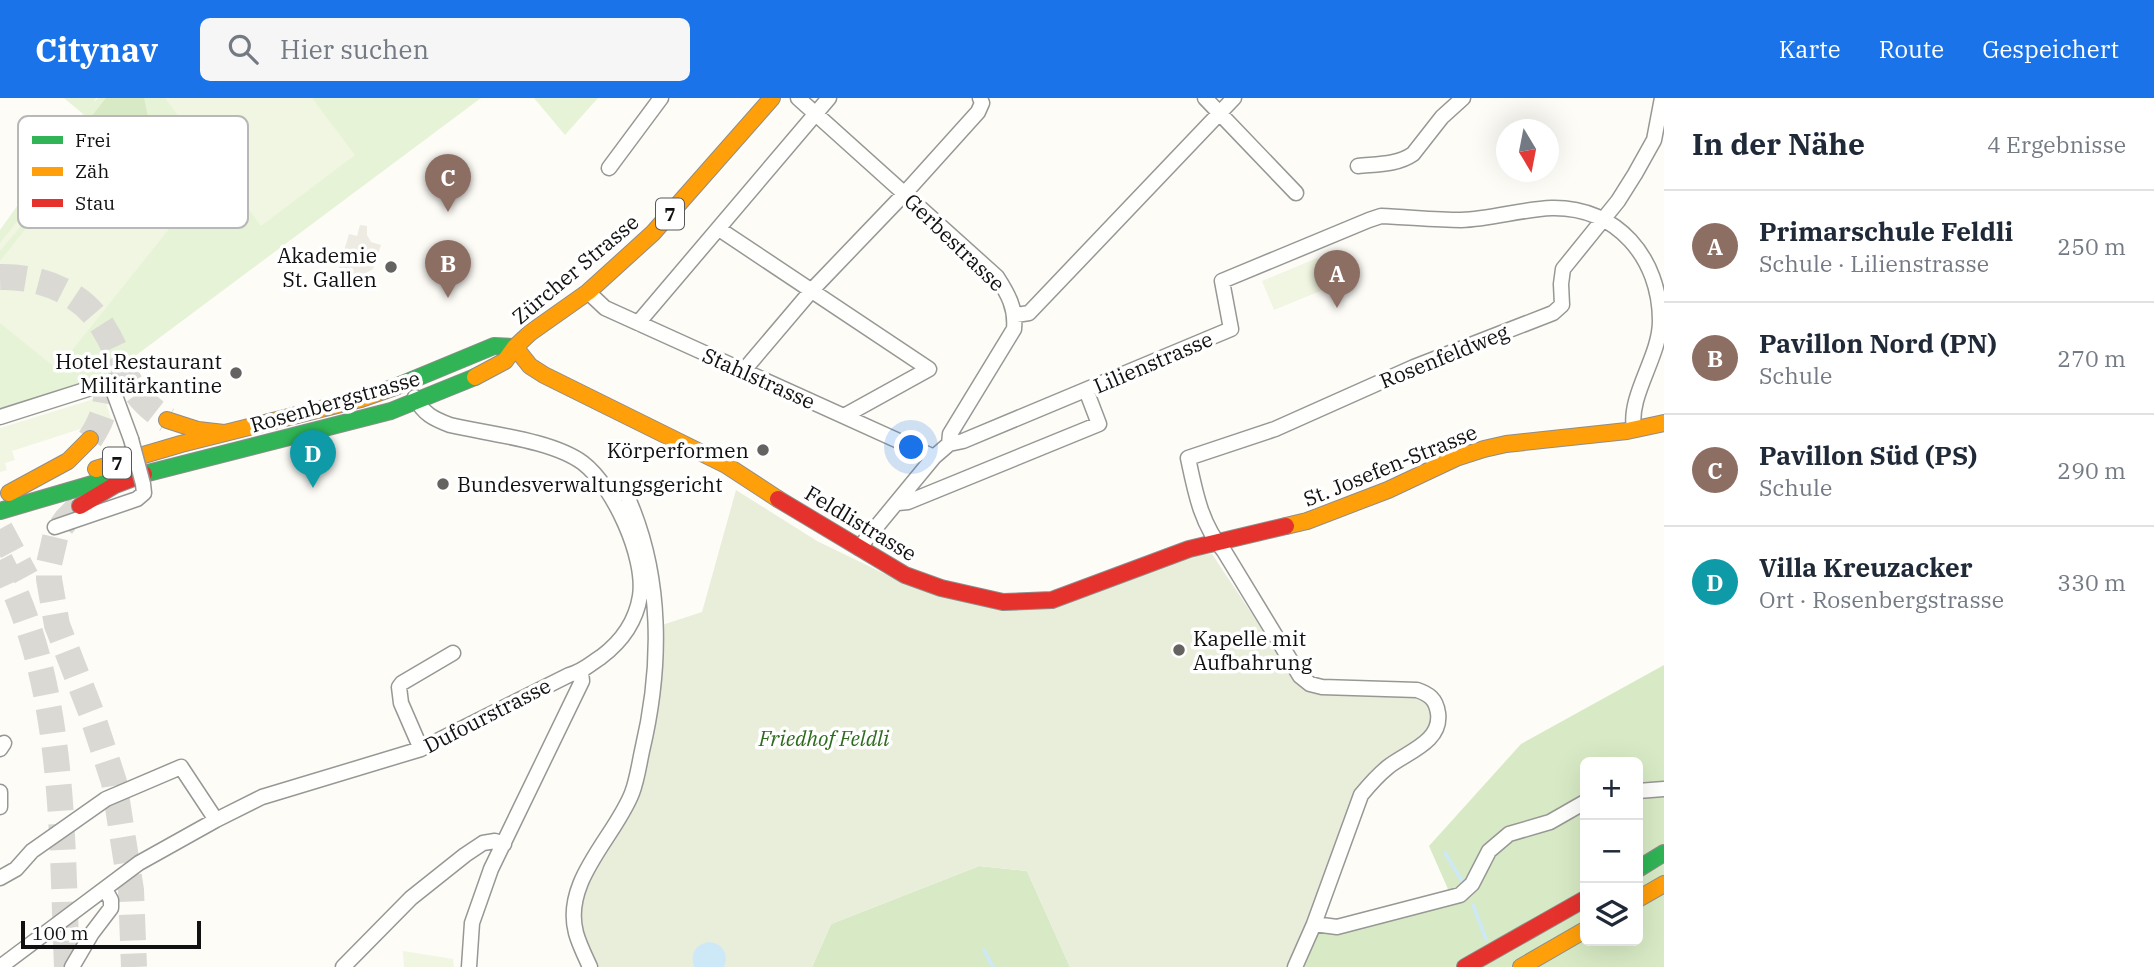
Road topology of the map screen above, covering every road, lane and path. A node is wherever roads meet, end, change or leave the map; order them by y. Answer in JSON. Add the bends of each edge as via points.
{"nodes":[{"id":1,"x":661,"y":98,"type":"edge"},
{"id":2,"x":772,"y":98,"type":"edge"},
{"id":3,"x":797,"y":98,"type":"edge"},
{"id":4,"x":829,"y":98,"type":"edge"},
{"id":5,"x":980,"y":98,"type":"edge"},
{"id":6,"x":1205,"y":98,"type":"edge"},
{"id":7,"x":1234,"y":98,"type":"edge"},
{"id":8,"x":1463,"y":98,"type":"edge"},
{"id":9,"x":1662,"y":98,"type":"edge"},
{"id":10,"x":815,"y":113,"type":"junction"},
{"id":11,"x":1220,"y":113,"type":"junction"},
{"id":12,"x":1358,"y":166,"type":"dead end"},
{"id":13,"x":610,"y":167,"type":"dead end"},
{"id":14,"x":905,"y":193,"type":"junction"},
{"id":15,"x":1296,"y":193,"type":"dead end"},
{"id":16,"x":1603,"y":220,"type":"junction"},
{"id":17,"x":719,"y":229,"type":"junction"},
{"id":18,"x":812,"y":290,"type":"junction"},
{"id":19,"x":588,"y":292,"type":"junction"},
{"id":20,"x":1016,"y":315,"type":"junction"},
{"id":21,"x":638,"y":323,"type":"junction"},
{"id":22,"x":515,"y":347,"type":"junction"},
{"id":23,"x":745,"y":369,"type":"junction"},
{"id":24,"x":408,"y":383,"type":"junction"},
{"id":25,"x":1086,"y":390,"type":"junction"},
{"id":26,"x":417,"y":402,"type":"junction"},
{"id":27,"x":844,"y":416,"type":"junction"},
{"id":28,"x":0,"y":418,"type":"edge"},
{"id":29,"x":167,"y":420,"type":"tunnel mouth"},
{"id":30,"x":1664,"y":423,"type":"edge"},
{"id":31,"x":1634,"y":429,"type":"junction"},
{"id":32,"x":224,"y":433,"type":"junction"},
{"id":33,"x":90,"y":439,"type":"tunnel mouth"},
{"id":34,"x":948,"y":444,"type":"junction"},
{"id":35,"x":934,"y":457,"type":"junction"},
{"id":36,"x":144,"y":482,"type":"junction"},
{"id":37,"x":5,"y":494,"type":"edge"},
{"id":38,"x":611,"y":495,"type":"junction"},
{"id":39,"x":898,"y":503,"type":"junction"},
{"id":40,"x":80,"y":506,"type":"tunnel mouth"},
{"id":41,"x":0,"y":511,"type":"edge"},
{"id":42,"x":55,"y":527,"type":"dead end"},
{"id":43,"x":1216,"y":542,"type":"junction"},
{"id":44,"x":859,"y":548,"type":"junction"},
{"id":45,"x":453,"y":653,"type":"dead end"},
{"id":46,"x":581,"y":672,"type":"junction"},
{"id":47,"x":421,"y":749,"type":"junction"},
{"id":48,"x":1664,"y":789,"type":"edge"},
{"id":49,"x":1643,"y":791,"type":"edge"},
{"id":50,"x":0,"y":792,"type":"edge"},
{"id":51,"x":1580,"y":805,"type":"edge"},
{"id":52,"x":0,"y":807,"type":"edge"},
{"id":53,"x":216,"y":820,"type":"junction"},
{"id":54,"x":504,"y":844,"type":"junction"},
{"id":55,"x":1664,"y":853,"type":"edge"},
{"id":56,"x":1643,"y":866,"type":"edge"},
{"id":57,"x":0,"y":878,"type":"edge"},
{"id":58,"x":1664,"y":884,"type":"edge"},
{"id":59,"x":105,"y":889,"type":"junction"},
{"id":60,"x":1643,"y":896,"type":"edge"},
{"id":61,"x":1580,"y":902,"type":"edge"},
{"id":62,"x":1314,"y":924,"type":"junction"},
{"id":63,"x":1580,"y":933,"type":"edge"},
{"id":64,"x":0,"y":967,"type":"edge"},
{"id":65,"x":72,"y":967,"type":"edge"},
{"id":66,"x":343,"y":967,"type":"edge"},
{"id":67,"x":469,"y":967,"type":"edge"},
{"id":68,"x":590,"y":967,"type":"edge"},
{"id":69,"x":1295,"y":967,"type":"edge"},
{"id":70,"x":1465,"y":967,"type":"edge"},
{"id":71,"x":1521,"y":967,"type":"edge"}],
"edges":[{"from":1,"to":13,"type":"street"},
{"from":2,"to":19,"type":"main road","name":"Zürcher Strasse","number":"7","via":[[653,233]]},
{"from":3,"to":10,"type":"street","name":"Gerbestrasse"},
{"from":4,"to":10,"type":"street"},
{"from":5,"to":14,"type":"street","via":[[978,112]]},
{"from":6,"to":11,"type":"street"},
{"from":7,"to":11,"type":"street"},
{"from":8,"to":12,"type":"street","via":[[1408,158]]},
{"from":9,"to":16,"type":"street","name":"Rosenfeldweg","via":[[1654,139]]},
{"from":10,"to":14,"type":"street","name":"Gerbestrasse"},
{"from":10,"to":17,"type":"street"},
{"from":11,"to":15,"type":"street"},
{"from":11,"to":20,"type":"street","via":[[1029,313]]},
{"from":14,"to":18,"type":"street"},
{"from":14,"to":20,"type":"street","name":"Gerbestrasse","via":[[997,277]]},
{"from":16,"to":25,"type":"street","name":"Lilienstrasse","via":[[1577,209],[1549,208],[1463,220],[1381,216],[1368,220],[1222,281],[1231,329]]},
{"from":16,"to":31,"type":"street","name":"Lilienstrasse","via":[[1635,243],[1659,297],[1656,348],[1634,408]]},
{"from":16,"to":43,"type":"street","name":"Rosenfeldweg","via":[[1563,269],[1562,305],[1553,313],[1414,367],[1275,429],[1188,458],[1196,495]]},
{"from":17,"to":18,"type":"street"},
{"from":17,"to":21,"type":"street"},
{"from":18,"to":23,"type":"street"},
{"from":18,"to":27,"type":"street","via":[[929,369]]},
{"from":19,"to":21,"type":"street","name":"Stahlstrasse","via":[[605,308]]},
{"from":19,"to":22,"type":"main road","name":"Zürcher Strasse","number":"7"},
{"from":20,"to":34,"type":"street","name":"Gerbestrasse","via":[[1014,329]]},
{"from":21,"to":23,"type":"street","name":"Stahlstrasse"},
{"from":22,"to":24,"type":"main road","name":"Rosenbergstrasse","number":"7","via":[[494,346]]},
{"from":22,"to":26,"type":"main road","name":"Rosenbergstrasse","number":"7","via":[[493,369]]},
{"from":22,"to":44,"type":"main road","name":"Feldlistrasse","via":[[544,375],[726,465]]},
{"from":23,"to":27,"type":"street","name":"Stahlstrasse"},
{"from":24,"to":26,"type":"street","name":"Dufourstrasse"},
{"from":24,"to":32,"type":"main road","name":"Rosenbergstrasse","number":"7","via":[[361,400]]},
{"from":25,"to":34,"type":"street","name":"Lilienstrasse"},
{"from":25,"to":39,"type":"street","via":[[1099,424]]},
{"from":26,"to":36,"type":"main road","name":"Rosenbergstrasse","number":"7"},
{"from":26,"to":38,"type":"street","name":"Dufourstrasse","via":[[428,415],[450,425],[563,451],[592,471]]},
{"from":27,"to":35,"type":"street","name":"Stahlstrasse"},
{"from":28,"to":36,"type":"street","bridge":true,"via":[[110,382]]},
{"from":29,"to":32,"type":"main road"},
{"from":30,"to":31,"type":"main road","name":"St. Josefen-Strasse"},
{"from":31,"to":43,"type":"main road","name":"St. Josefen-Strasse","via":[[1484,449],[1307,521]]},
{"from":32,"to":37,"type":"main road","name":"Rosenbergstrasse","number":"7"},
{"from":33,"to":37,"type":"main road","via":[[68,461]]},
{"from":34,"to":35,"type":"street","name":"Gerbestrasse"},
{"from":35,"to":39,"type":"street","name":"Gerbestrasse"},
{"from":36,"to":40,"type":"main road","via":[[105,490]]},
{"from":36,"to":41,"type":"main road","name":"Rosenbergstrasse","number":"7","via":[[113,478]]},
{"from":36,"to":42,"type":"street","via":[[137,499]]},
{"from":38,"to":46,"type":"street","name":"Dufourstrasse","via":[[635,556],[640,596],[627,632]]},
{"from":38,"to":68,"type":"street","via":[[623,492],[627,496],[649,562],[655,599],[655,668],[632,793],[574,903],[575,931]]},
{"from":39,"to":44,"type":"street","name":"Gerbestrasse"},
{"from":43,"to":44,"type":"main road","name":"Feldlistrasse","via":[[1158,559],[1067,596],[1035,603],[1003,602],[920,582]]},
{"from":43,"to":62,"type":"street","via":[[1292,664],[1310,684],[1417,690],[1430,696],[1437,709],[1431,737],[1390,765],[1362,794]]},
{"from":45,"to":47,"type":"street","via":[[399,687]]},
{"from":46,"to":47,"type":"street","name":"Dufourstrasse"},
{"from":46,"to":54,"type":"street","via":[[582,681]]},
{"from":47,"to":53,"type":"street","name":"Dufourstrasse","via":[[272,794]]},
{"from":48,"to":49,"type":"street"},
{"from":50,"to":52,"type":"street"},
{"from":51,"to":62,"type":"street","via":[[1550,822],[1509,834],[1489,851],[1472,884],[1460,895],[1337,927]]},
{"from":53,"to":57,"type":"street","via":[[181,767],[106,799]]},
{"from":53,"to":59,"type":"street","name":"Dufourstrasse","via":[[139,863]]},
{"from":54,"to":66,"type":"street","via":[[482,843],[465,855],[411,898]]},
{"from":54,"to":67,"type":"street","via":[[472,923]]},
{"from":55,"to":56,"type":"main road"},
{"from":58,"to":60,"type":"main road"},
{"from":59,"to":64,"type":"street","name":"Dufourstrasse"},
{"from":59,"to":65,"type":"street","via":[[110,908]]},
{"from":61,"to":70,"type":"main road"},
{"from":62,"to":69,"type":"street"},
{"from":63,"to":71,"type":"main road"}]}
